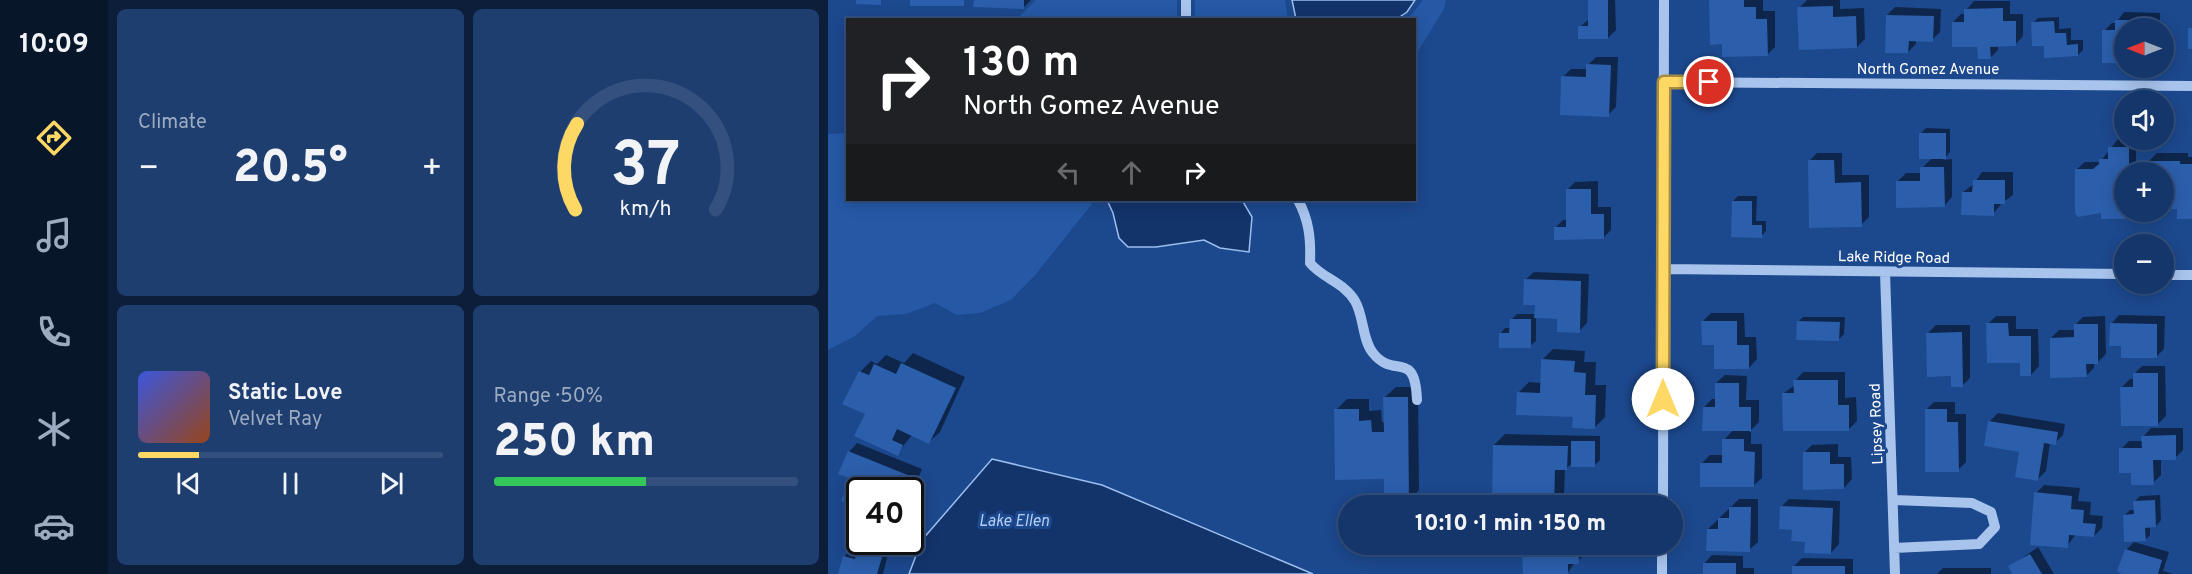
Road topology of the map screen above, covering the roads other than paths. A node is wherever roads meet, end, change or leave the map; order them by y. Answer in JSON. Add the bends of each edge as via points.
{"nodes":[{"id":1,"x":1186,"y":0,"type":"edge"},
{"id":2,"x":1664,"y":0,"type":"edge"},
{"id":3,"x":1186,"y":18,"type":"edge"},
{"id":4,"x":1664,"y":82,"type":"junction"},
{"id":5,"x":2192,"y":86,"type":"edge"},
{"id":6,"x":1299,"y":201,"type":"edge"},
{"id":7,"x":1664,"y":269,"type":"junction"},
{"id":8,"x":1885,"y":272,"type":"junction"},
{"id":9,"x":2114,"y":274,"type":"edge"},
{"id":10,"x":2174,"y":275,"type":"edge"},
{"id":11,"x":2192,"y":275,"type":"edge"},
{"id":12,"x":1417,"y":400,"type":"dead end"},
{"id":13,"x":1663,"y":495,"type":"edge"},
{"id":14,"x":1894,"y":500,"type":"junction"},
{"id":15,"x":1894,"y":548,"type":"junction"},
{"id":16,"x":1662,"y":555,"type":"edge"},
{"id":17,"x":1662,"y":574,"type":"edge"},
{"id":18,"x":1895,"y":574,"type":"edge"}],
"edges":[{"from":1,"to":3,"type":"street"},
{"from":2,"to":4,"type":"street"},
{"from":4,"to":5,"type":"street","name":"North Gomez Avenue"},
{"from":4,"to":7,"type":"street"},
{"from":6,"to":12,"type":"street","via":[[1307,216],[1310,262],[1355,301],[1372,352],[1385,364],[1413,373]]},
{"from":7,"to":8,"type":"street","name":"Lake Ridge Road"},
{"from":7,"to":13,"type":"street"},
{"from":8,"to":9,"type":"street","name":"Lake Ridge Road"},
{"from":8,"to":14,"type":"street","name":"Lipsey Road"},
{"from":10,"to":11,"type":"street"},
{"from":14,"to":15,"type":"street","name":"Lipsey Road"},
{"from":14,"to":15,"type":"street","via":[[1972,503],[1990,512],[1995,527],[1980,544]]},
{"from":15,"to":18,"type":"street","name":"Lipsey Road"},
{"from":16,"to":17,"type":"street"}]}
